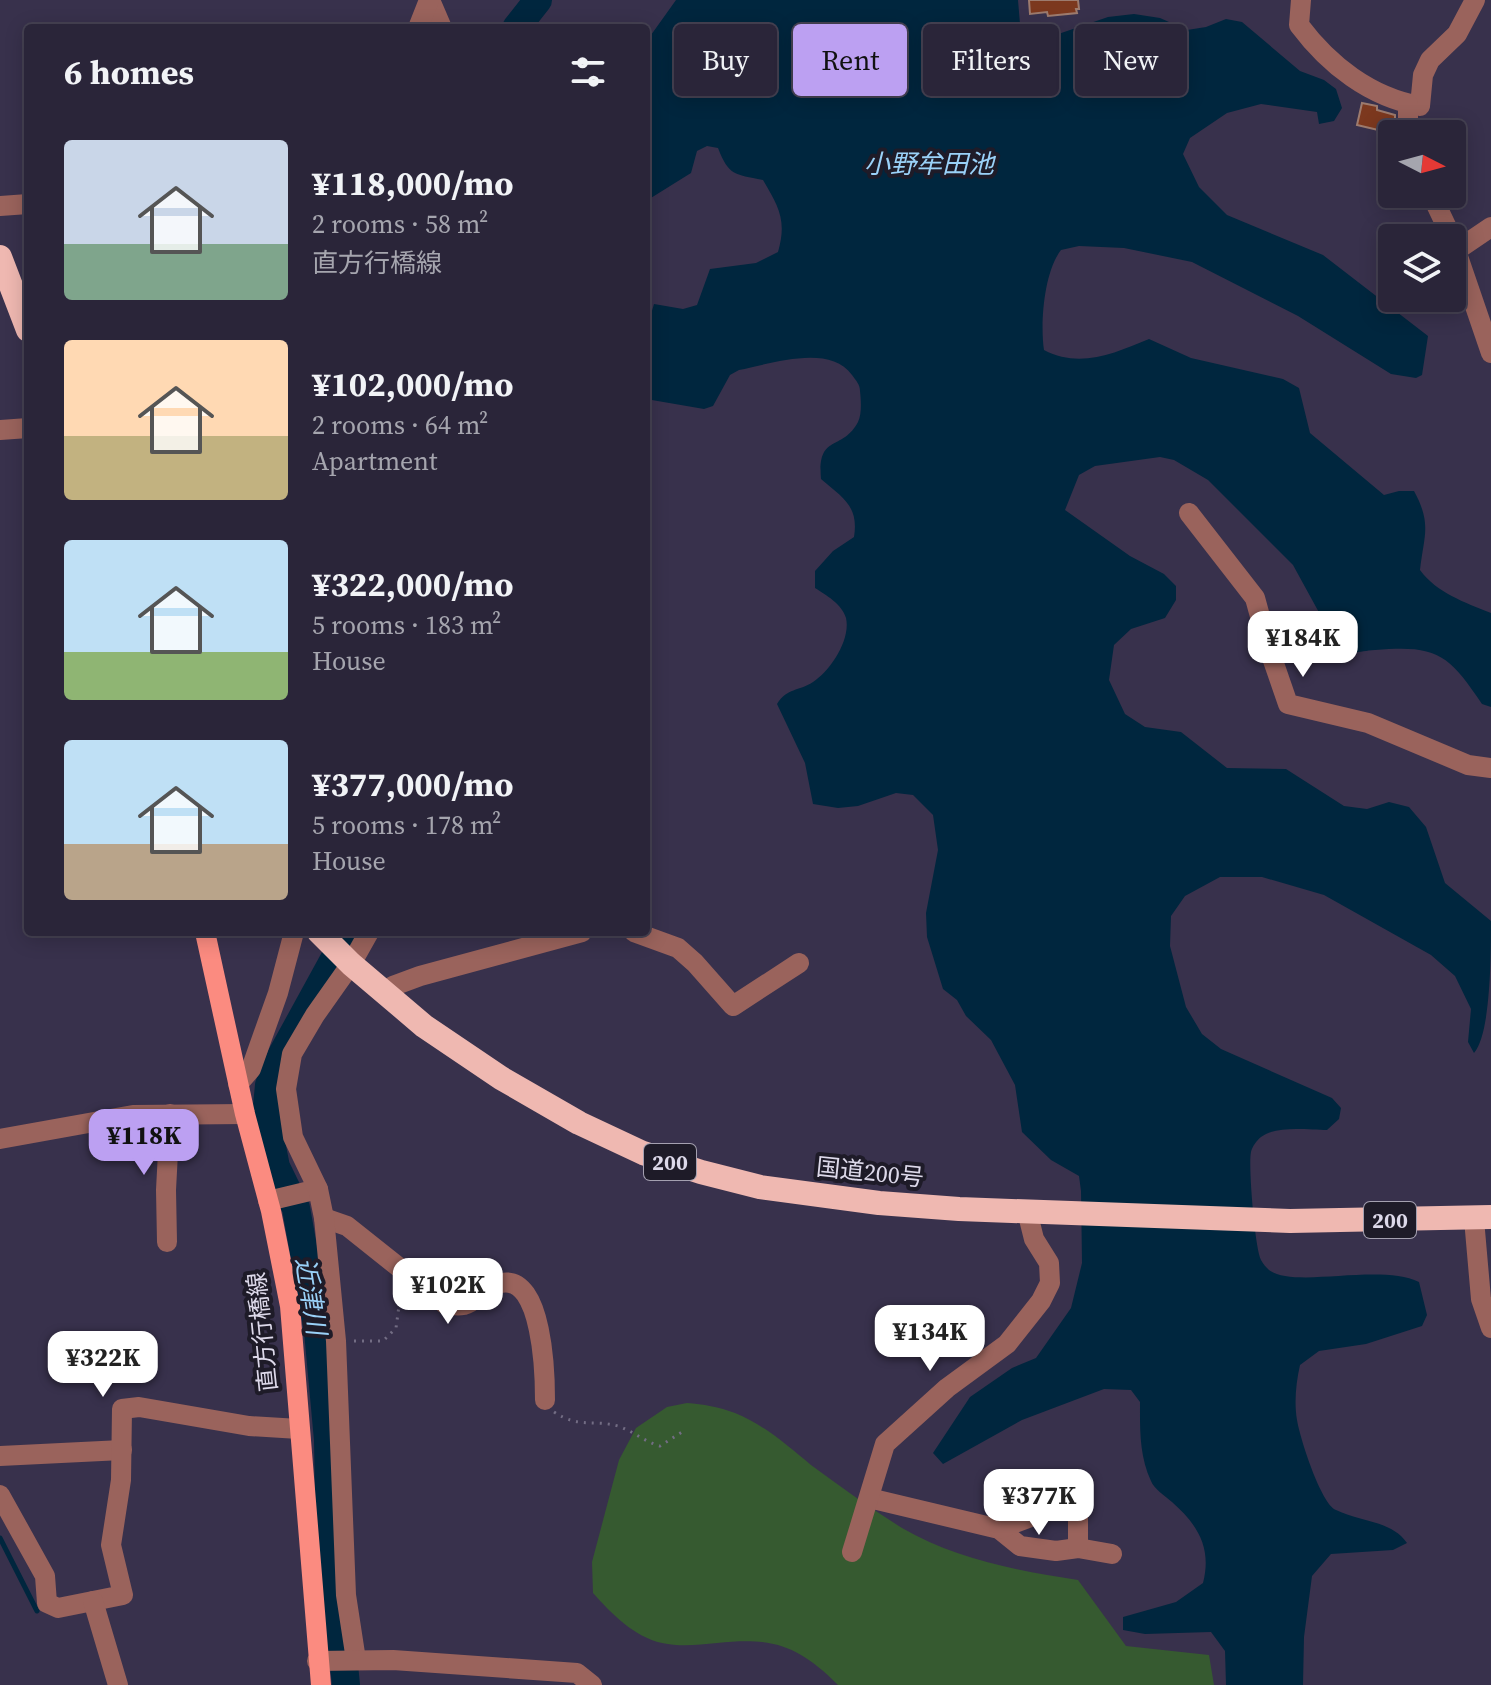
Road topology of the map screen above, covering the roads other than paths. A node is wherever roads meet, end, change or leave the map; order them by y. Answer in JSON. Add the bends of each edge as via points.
{"nodes":[{"id":1,"x":429,"y":0,"type":"edge"},
{"id":2,"x":1301,"y":0,"type":"edge"},
{"id":3,"x":1475,"y":0,"type":"edge"},
{"id":4,"x":420,"y":24,"type":"edge"},
{"id":5,"x":440,"y":24,"type":"edge"},
{"id":6,"x":1408,"y":104,"type":"junction"},
{"id":7,"x":1408,"y":120,"type":"edge"},
{"id":8,"x":24,"y":204,"type":"edge"},
{"id":9,"x":0,"y":206,"type":"edge"},
{"id":10,"x":1491,"y":227,"type":"edge"},
{"id":11,"x":1466,"y":237,"type":"edge"},
{"id":12,"x":0,"y":257,"type":"edge"},
{"id":13,"x":1466,"y":278,"type":"edge"},
{"id":14,"x":24,"y":320,"type":"edge"},
{"id":15,"x":1491,"y":353,"type":"edge"},
{"id":16,"x":24,"y":428,"type":"edge"},
{"id":17,"x":0,"y":430,"type":"edge"},
{"id":18,"x":1189,"y":513,"type":"dead end"},
{"id":19,"x":1491,"y":768,"type":"edge"},
{"id":20,"x":206,"y":936,"type":"edge"},
{"id":21,"x":293,"y":936,"type":"edge"},
{"id":22,"x":323,"y":936,"type":"edge"},
{"id":23,"x":367,"y":936,"type":"edge"},
{"id":24,"x":567,"y":936,"type":"edge"},
{"id":25,"x":645,"y":936,"type":"edge"},
{"id":26,"x":799,"y":963,"type":"dead end"},
{"id":27,"x":351,"y":964,"type":"junction"},
{"id":28,"x":389,"y":996,"type":"junction"},
{"id":29,"x":238,"y":1084,"type":"junction"},
{"id":30,"x":170,"y":1114,"type":"junction"},
{"id":31,"x":245,"y":1114,"type":"junction"},
{"id":32,"x":0,"y":1139,"type":"edge"},
{"id":33,"x":315,"y":1190,"type":"junction"},
{"id":34,"x":274,"y":1199,"type":"junction"},
{"id":35,"x":1035,"y":1211,"type":"junction"},
{"id":36,"x":324,"y":1218,"type":"junction"},
{"id":37,"x":1482,"y":1218,"type":"edge"},
{"id":38,"x":167,"y":1242,"type":"dead end"},
{"id":39,"x":1491,"y":1328,"type":"edge"},
{"id":40,"x":545,"y":1400,"type":"road end"},
{"id":41,"x":299,"y":1429,"type":"junction"},
{"id":42,"x":122,"y":1450,"type":"junction"},
{"id":43,"x":0,"y":1456,"type":"edge"},
{"id":44,"x":0,"y":1495,"type":"edge"},
{"id":45,"x":869,"y":1498,"type":"junction"},
{"id":46,"x":999,"y":1529,"type":"junction"},
{"id":47,"x":1078,"y":1548,"type":"junction"},
{"id":48,"x":852,"y":1552,"type":"dead end"},
{"id":49,"x":1112,"y":1554,"type":"dead end"},
{"id":50,"x":93,"y":1601,"type":"junction"},
{"id":51,"x":356,"y":1660,"type":"junction"},
{"id":52,"x":318,"y":1661,"type":"junction"},
{"id":53,"x":118,"y":1685,"type":"edge"},
{"id":54,"x":321,"y":1685,"type":"edge"},
{"id":55,"x":592,"y":1685,"type":"edge"}],
"edges":[{"from":1,"to":4,"type":"street"},
{"from":1,"to":5,"type":"street"},
{"from":2,"to":6,"type":"street","via":[[1299,25],[1352,80]]},
{"from":3,"to":6,"type":"street","via":[[1457,34],[1430,60],[1420,106]]},
{"from":6,"to":7,"type":"street"},
{"from":8,"to":9,"type":"street"},
{"from":10,"to":11,"type":"street"},
{"from":12,"to":14,"type":"highway"},
{"from":13,"to":15,"type":"street"},
{"from":16,"to":17,"type":"street"},
{"from":18,"to":19,"type":"street","via":[[1255,598],[1288,704],[1368,723],[1468,765]]},
{"from":20,"to":29,"type":"main road","name":"直方行橋線"},
{"from":21,"to":29,"type":"street","via":[[251,1069]]},
{"from":22,"to":27,"type":"highway","name":"国道200号","number":"200"},
{"from":23,"to":27,"type":"street"},
{"from":24,"to":28,"type":"street","via":[[420,976],[393,986]]},
{"from":25,"to":26,"type":"street","via":[[678,948],[733,1006]]},
{"from":27,"to":28,"type":"highway","name":"国道200号","number":"200"},
{"from":27,"to":33,"type":"street","via":[[315,1015],[288,1070],[293,1137]]},
{"from":28,"to":35,"type":"highway","name":"国道200号","number":"200","via":[[501,1078],[643,1153],[788,1191],[879,1203]]},
{"from":29,"to":31,"type":"main road","name":"直方行橋線"},
{"from":30,"to":31,"type":"street"},
{"from":30,"to":32,"type":"street","via":[[133,1115]]},
{"from":30,"to":38,"type":"street"},
{"from":31,"to":34,"type":"main road","name":"直方行橋線"},
{"from":33,"to":34,"type":"street"},
{"from":33,"to":36,"type":"street"},
{"from":34,"to":41,"type":"main road","name":"直方行橋線","via":[[290,1306]]},
{"from":35,"to":37,"type":"highway","name":"国道200号","number":"200","via":[[1290,1221]]},
{"from":35,"to":45,"type":"street","via":[[1034,1239],[1049,1263],[1050,1283],[1041,1301],[1007,1344],[947,1388],[885,1444]]},
{"from":36,"to":40,"type":"street","via":[[347,1226],[445,1304],[464,1305],[500,1283],[523,1292],[540,1330]]},
{"from":36,"to":51,"type":"street","via":[[336,1341],[346,1595]]},
{"from":37,"to":39,"type":"street","via":[[1481,1299]]},
{"from":41,"to":42,"type":"street","via":[[122,1409]]},
{"from":41,"to":52,"type":"main road","name":"直方行橋線"},
{"from":42,"to":43,"type":"street"},
{"from":42,"to":50,"type":"street","via":[[111,1545],[123,1595]]},
{"from":44,"to":50,"type":"street","via":[[45,1576],[47,1603],[58,1608]]},
{"from":45,"to":46,"type":"street"},
{"from":45,"to":48,"type":"street"},
{"from":46,"to":47,"type":"street","via":[[1020,1546]]},
{"from":46,"to":47,"type":"street","via":[[1068,1503],[1078,1506]]},
{"from":47,"to":49,"type":"street"},
{"from":50,"to":53,"type":"street"},
{"from":51,"to":52,"type":"street"},
{"from":51,"to":55,"type":"street","via":[[577,1673]]},
{"from":52,"to":54,"type":"main road","name":"直方行橋線"}]}
